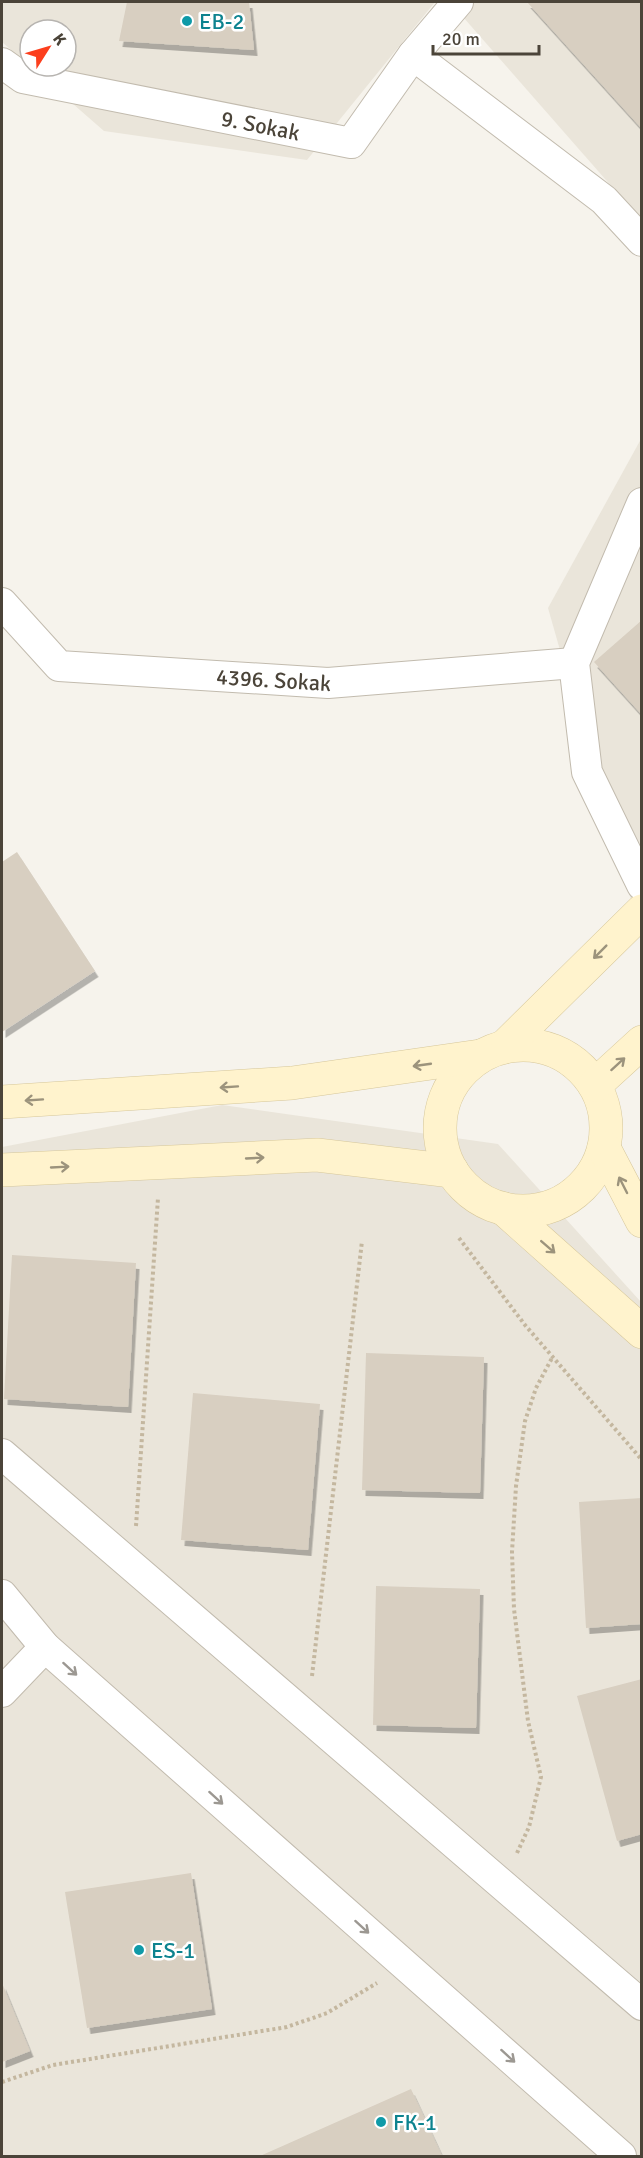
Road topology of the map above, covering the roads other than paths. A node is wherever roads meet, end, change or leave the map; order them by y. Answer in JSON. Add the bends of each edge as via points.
{"nodes":[{"id":1,"x":458,"y":2,"type":"edge"},
{"id":2,"x":412,"y":55,"type":"junction"},
{"id":3,"x":2,"y":63,"type":"edge"},
{"id":4,"x":642,"y":242,"type":"edge"},
{"id":5,"x":642,"y":503,"type":"edge"},
{"id":6,"x":2,"y":603,"type":"edge"},
{"id":7,"x":574,"y":663,"type":"junction"},
{"id":8,"x":642,"y":885,"type":"edge"},
{"id":9,"x":642,"y":911,"type":"edge"},
{"id":10,"x":642,"y":1042,"type":"edge"},
{"id":11,"x":492,"y":1052,"type":"junction"},
{"id":12,"x":595,"y":1085,"type":"junction"},
{"id":13,"x":2,"y":1102,"type":"edge"},
{"id":14,"x":604,"y":1148,"type":"junction"},
{"id":15,"x":2,"y":1170,"type":"edge"},
{"id":16,"x":452,"y":1171,"type":"junction"},
{"id":17,"x":504,"y":1209,"type":"junction"},
{"id":18,"x":642,"y":1221,"type":"edge"},
{"id":19,"x":642,"y":1332,"type":"edge"},
{"id":20,"x":2,"y":1454,"type":"edge"},
{"id":21,"x":2,"y":1595,"type":"edge"},
{"id":22,"x":45,"y":1647,"type":"junction"},
{"id":23,"x":2,"y":1692,"type":"edge"},
{"id":24,"x":642,"y":2005,"type":"edge"},
{"id":25,"x":621,"y":2157,"type":"edge"}],
"edges":[{"from":1,"to":2,"type":"street","name":"9. Sokak"},
{"from":2,"to":3,"type":"street","name":"9. Sokak","via":[[351,143],[23,78]]},
{"from":2,"to":4,"type":"street","via":[[604,200]]},
{"from":5,"to":7,"type":"street"},
{"from":6,"to":7,"type":"street","name":"4396. Sokak","via":[[59,666],[328,683]]},
{"from":7,"to":8,"type":"street","via":[[587,772]]},
{"from":9,"to":11,"type":"main road","one_way":true},
{"from":12,"to":10,"type":"main road","one_way":true},
{"from":11,"to":12,"type":"main road","via":[[530,1045],[556,1051],[578,1065]]},
{"from":11,"to":13,"type":"main road","one_way":true,"via":[[292,1083]]},
{"from":11,"to":16,"type":"main road","via":[[460,1073],[447,1095],[440,1120],[442,1146]]},
{"from":12,"to":14,"type":"main road","via":[[604,1105]]},
{"from":14,"to":17,"type":"main road","via":[[594,1172],[577,1192],[555,1205],[530,1211]]},
{"from":18,"to":14,"type":"main road","one_way":true},
{"from":15,"to":16,"type":"main road","one_way":true,"via":[[317,1155]]},
{"from":16,"to":17,"type":"main road","via":[[483,1201]]},
{"from":17,"to":19,"type":"main road","one_way":true},
{"from":20,"to":24,"type":"street"},
{"from":21,"to":22,"type":"street"},
{"from":22,"to":23,"type":"street"},
{"from":22,"to":25,"type":"street","one_way":true}]}
